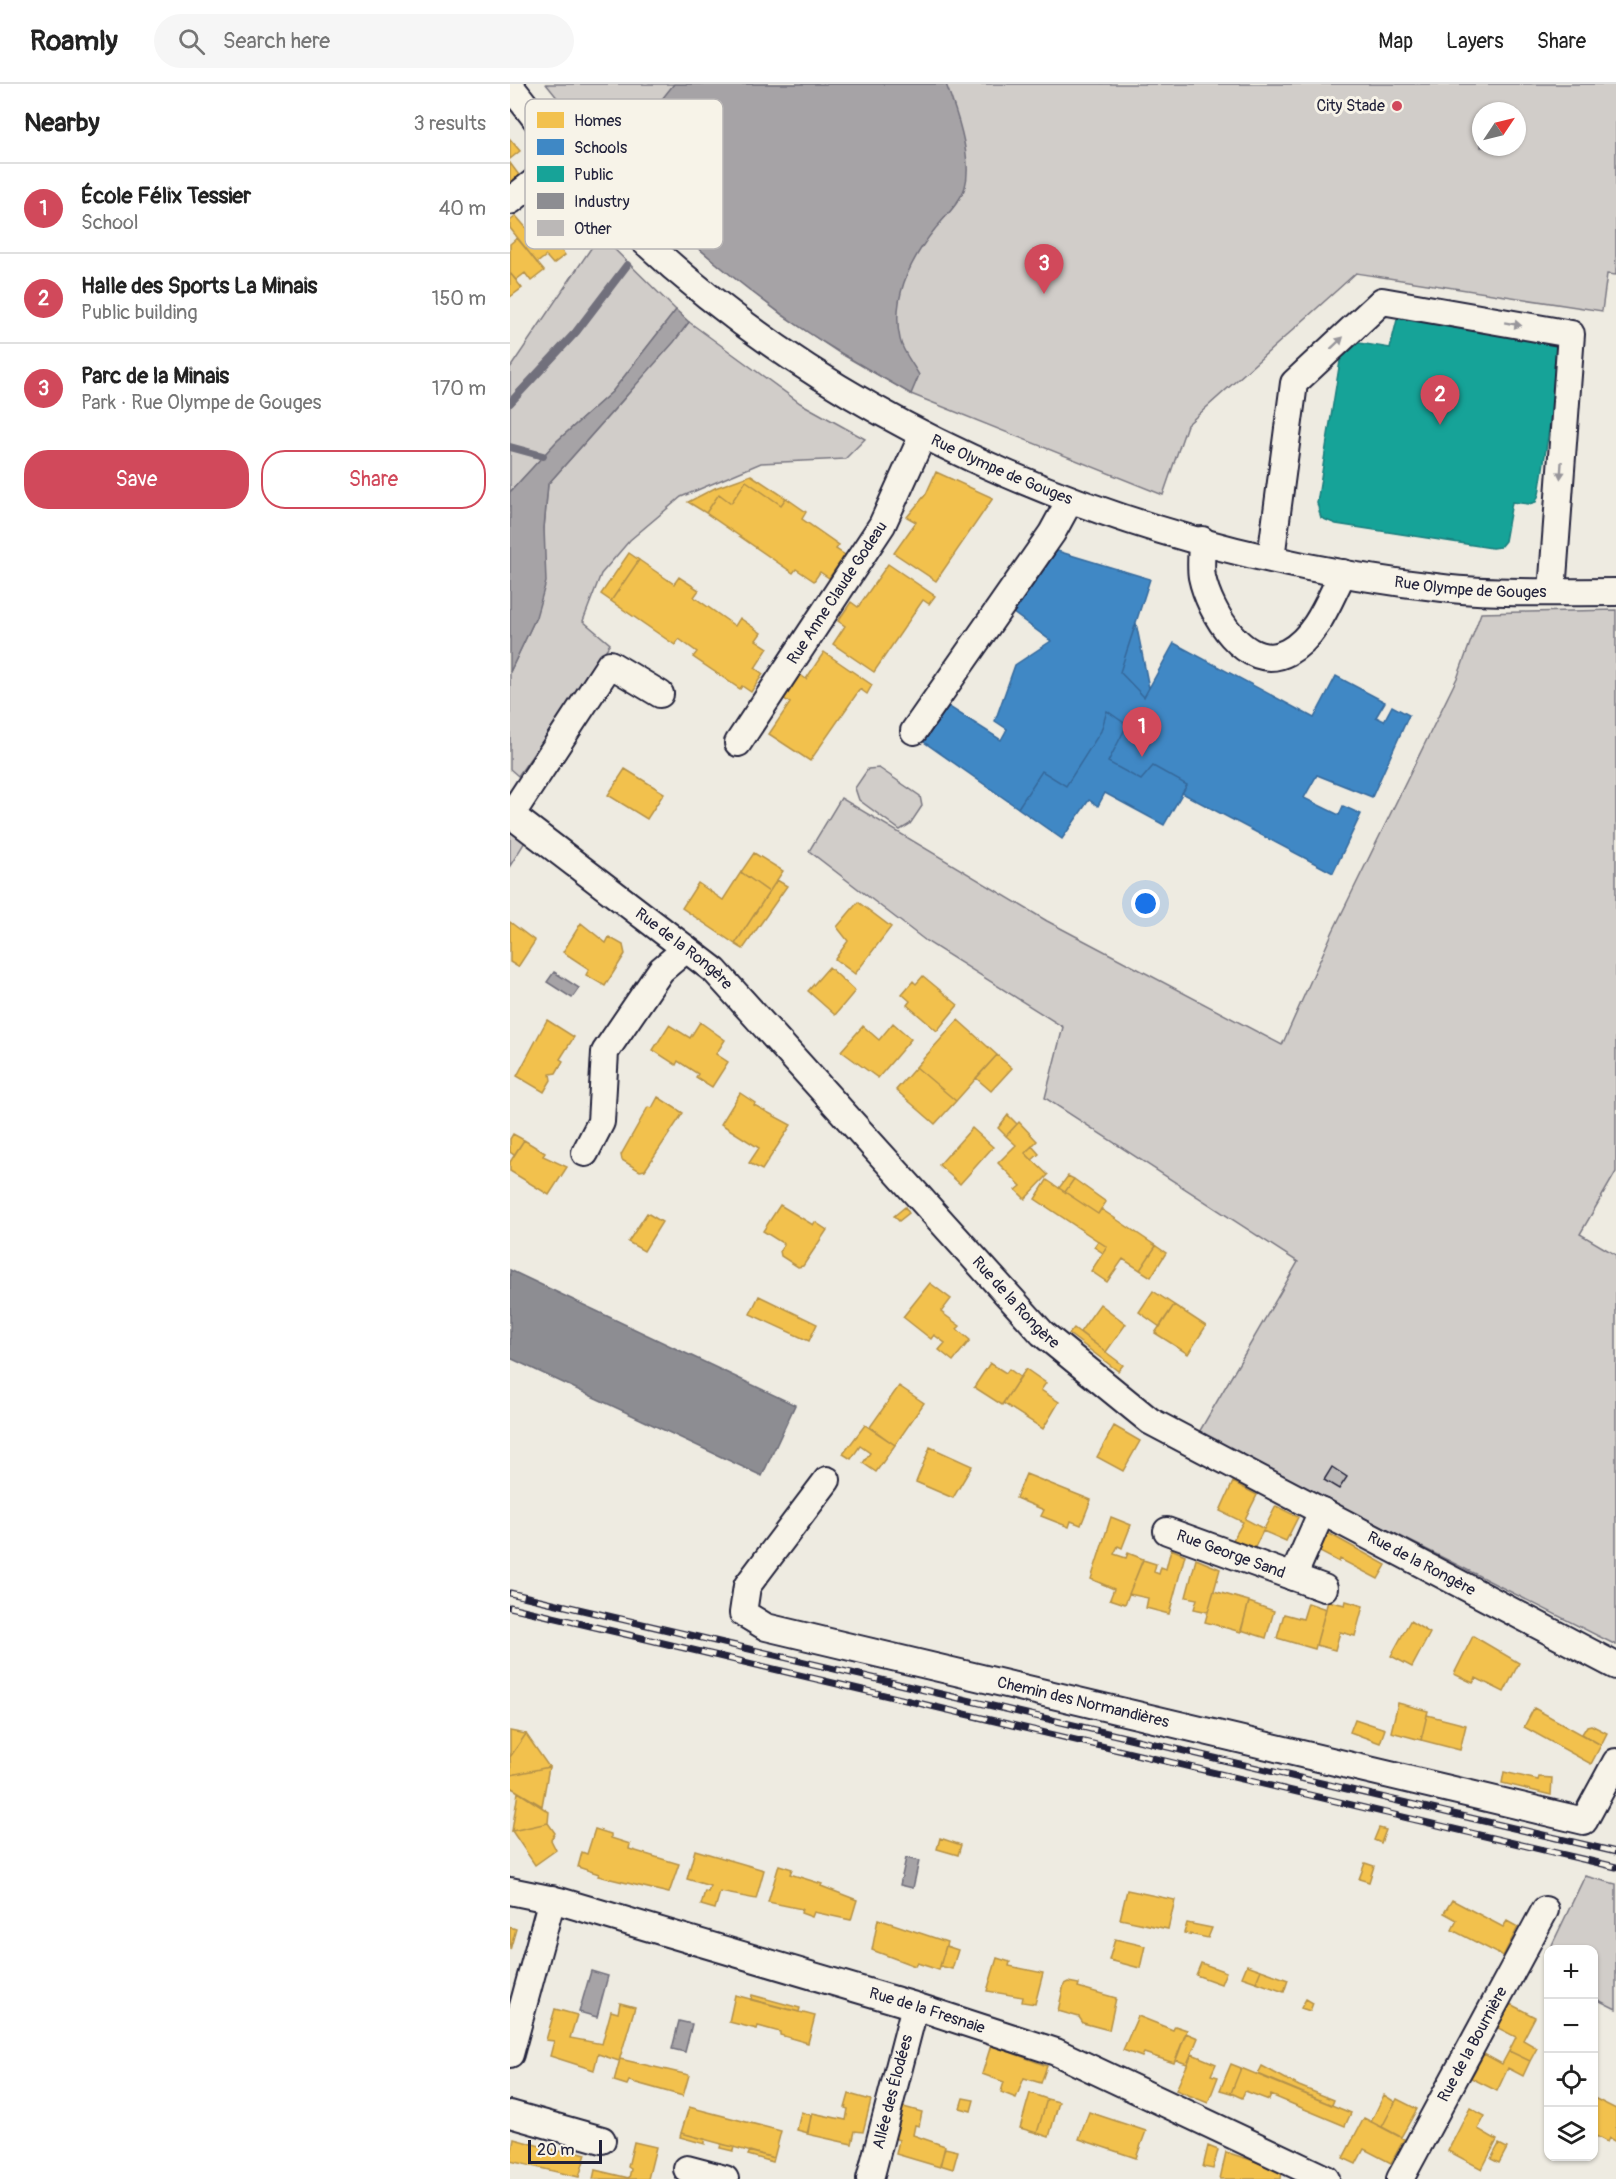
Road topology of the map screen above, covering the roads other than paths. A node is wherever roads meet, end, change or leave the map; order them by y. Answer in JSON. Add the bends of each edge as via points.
{"nodes":[{"id":1,"x":510,"y":86,"type":"edge"},
{"id":2,"x":525,"y":104,"type":"edge"},
{"id":3,"x":525,"y":189,"type":"edge"},
{"id":4,"x":510,"y":201,"type":"edge"},
{"id":5,"x":653,"y":249,"type":"edge"},
{"id":6,"x":923,"y":435,"type":"junction"},
{"id":7,"x":1070,"y":500,"type":"junction"},
{"id":8,"x":1202,"y":540,"type":"junction"},
{"id":9,"x":1271,"y":558,"type":"junction"},
{"id":10,"x":1343,"y":573,"type":"junction"},
{"id":11,"x":1552,"y":592,"type":"junction"},
{"id":12,"x":1616,"y":592,"type":"edge"},
{"id":13,"x":660,"y":694,"type":"dead end"},
{"id":14,"x":914,"y":731,"type":"dead end"},
{"id":15,"x":738,"y":743,"type":"dead end"},
{"id":16,"x":510,"y":815,"type":"edge"},
{"id":17,"x":686,"y":948,"type":"junction"},
{"id":18,"x":585,"y":1154,"type":"dead end"},
{"id":19,"x":827,"y":1480,"type":"dead end"},
{"id":20,"x":1322,"y":1511,"type":"junction"},
{"id":21,"x":1167,"y":1531,"type":"dead end"},
{"id":22,"x":1293,"y":1577,"type":"junction"},
{"id":23,"x":1324,"y":1588,"type":"dead end"},
{"id":24,"x":1616,"y":1666,"type":"edge"},
{"id":25,"x":1616,"y":1762,"type":"edge"},
{"id":26,"x":510,"y":1891,"type":"edge"},
{"id":27,"x":552,"y":1899,"type":"junction"},
{"id":28,"x":1545,"y":1910,"type":"dead end"},
{"id":29,"x":915,"y":2006,"type":"junction"},
{"id":30,"x":510,"y":2054,"type":"edge"},
{"id":31,"x":510,"y":2114,"type":"edge"},
{"id":32,"x":602,"y":2140,"type":"dead end"},
{"id":33,"x":687,"y":2169,"type":"dead end"},
{"id":34,"x":725,"y":2179,"type":"edge"},
{"id":35,"x":870,"y":2179,"type":"edge"},
{"id":36,"x":1326,"y":2179,"type":"edge"},
{"id":37,"x":1400,"y":2179,"type":"edge"}],
"edges":[{"from":1,"to":2,"type":"street","name":"Rue Olympe de Gouges"},
{"from":3,"to":4,"type":"street"},
{"from":5,"to":6,"type":"street","name":"Rue Olympe de Gouges","via":[[761,339]]},
{"from":6,"to":7,"type":"street","name":"Rue Olympe de Gouges"},
{"from":6,"to":15,"type":"street","name":"Rue Anne Claude Godeau","via":[[882,525]]},
{"from":7,"to":8,"type":"street","name":"Rue Olympe de Gouges"},
{"from":7,"to":14,"type":"street"},
{"from":8,"to":9,"type":"street","name":"Rue Olympe de Gouges"},
{"from":8,"to":10,"type":"street","via":[[1202,576],[1214,609],[1238,642],[1263,656],[1291,651],[1317,625]]},
{"from":9,"to":10,"type":"street","name":"Rue Olympe de Gouges"},
{"from":9,"to":11,"type":"street","one_way":true,"via":[[1294,383],[1382,301],[1570,334]]},
{"from":10,"to":11,"type":"street","name":"Rue Olympe de Gouges","via":[[1454,589]]},
{"from":11,"to":12,"type":"street","name":"Rue Olympe de Gouges"},
{"from":13,"to":16,"type":"street","via":[[610,664]]},
{"from":16,"to":17,"type":"street","name":"Rue de la Rongère"},
{"from":17,"to":18,"type":"street","via":[[661,970],[605,1052],[601,1122]]},
{"from":17,"to":20,"type":"street","name":"Rue de la Rongère","via":[[715,971],[1042,1333],[1150,1421]]},
{"from":19,"to":25,"type":"street","name":"Chemin des Normandières","via":[[747,1586],[743,1613],[766,1627],[1584,1821]]},
{"from":20,"to":22,"type":"street","name":"Rue George Sand"},
{"from":20,"to":24,"type":"street","name":"Rue de la Rongère"},
{"from":21,"to":22,"type":"street","name":"Rue George Sand"},
{"from":22,"to":23,"type":"street","name":"Rue George Sand"},
{"from":26,"to":27,"type":"street","name":"Rue de la Fresnaie"},
{"from":27,"to":29,"type":"street","name":"Rue de la Fresnaie"},
{"from":27,"to":30,"type":"street"},
{"from":28,"to":37,"type":"street","name":"Rue de la Bournière"},
{"from":29,"to":35,"type":"street","name":"Allée des Élodées"},
{"from":29,"to":36,"type":"street","name":"Rue de la Fresnaie","via":[[1056,2052]]},
{"from":31,"to":32,"type":"street"},
{"from":33,"to":34,"type":"street"}]}
